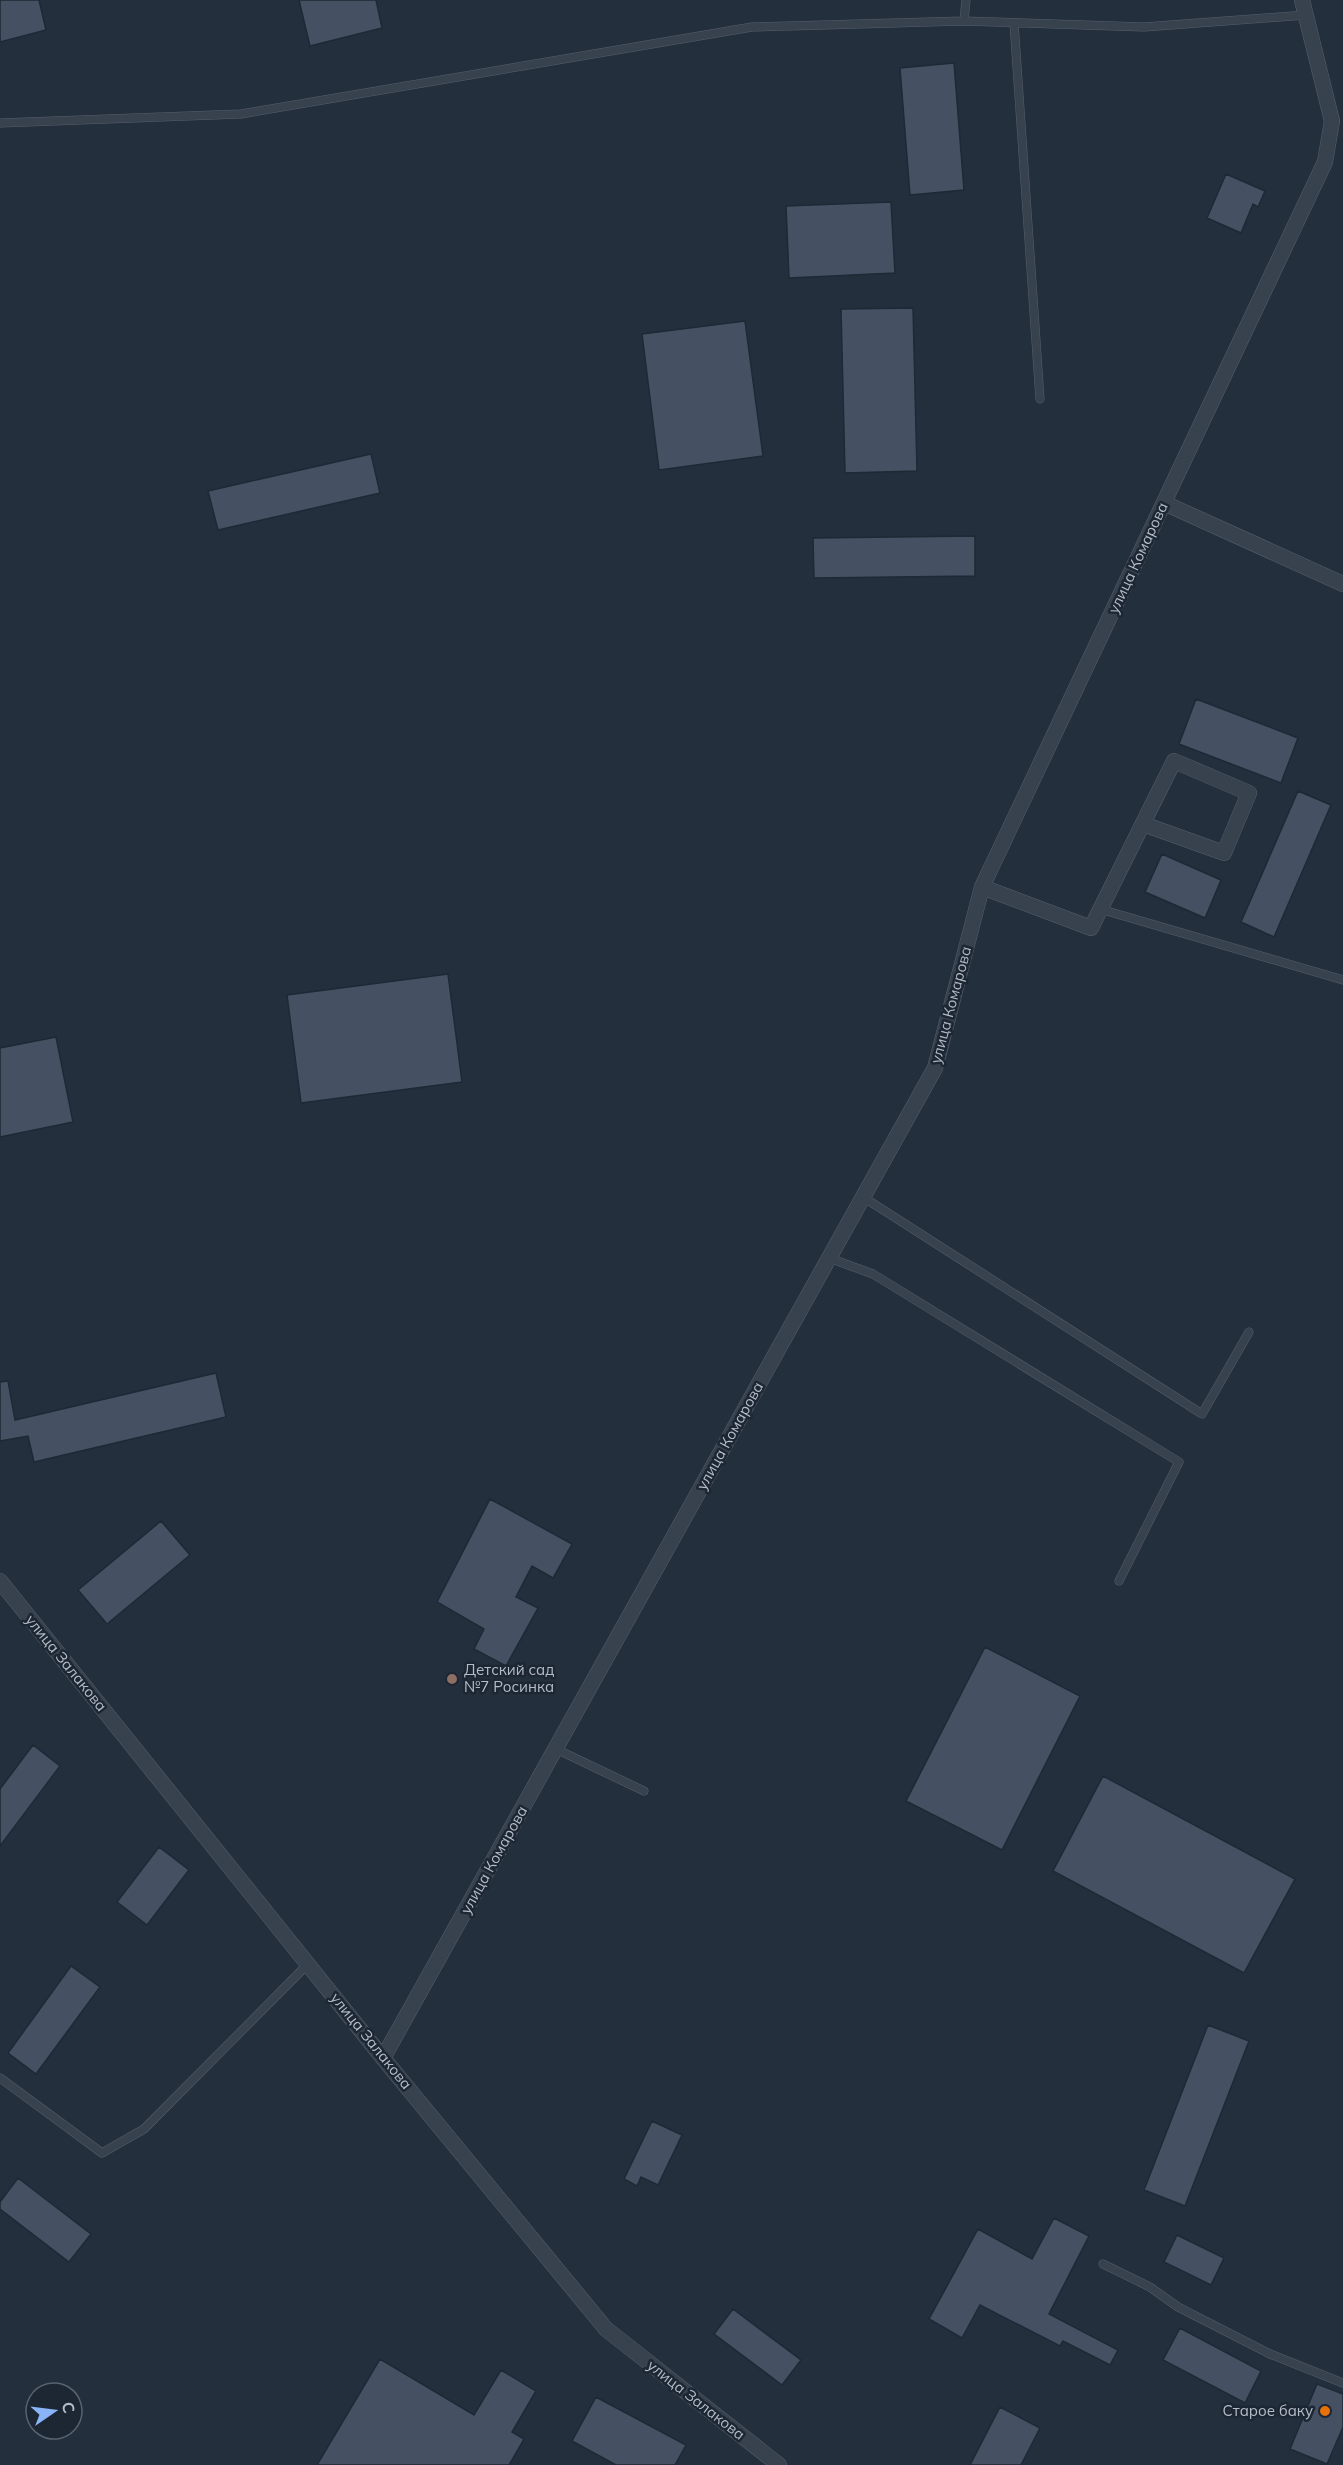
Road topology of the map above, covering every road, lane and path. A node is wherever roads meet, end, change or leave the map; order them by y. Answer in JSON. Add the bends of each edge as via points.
{"nodes":[{"id":1,"x":966,"y":0,"type":"edge"},
{"id":2,"x":1304,"y":8,"type":"edge"},
{"id":3,"x":964,"y":21,"type":"junction"},
{"id":4,"x":1014,"y":22,"type":"junction"},
{"id":5,"x":1338,"y":116,"type":"edge"},
{"id":6,"x":0,"y":123,"type":"edge"},
{"id":7,"x":1040,"y":399,"type":"dead end"},
{"id":8,"x":1164,"y":503,"type":"junction"},
{"id":9,"x":1343,"y":584,"type":"edge"},
{"id":10,"x":1143,"y":824,"type":"junction"},
{"id":11,"x":982,"y":887,"type":"junction"},
{"id":12,"x":1100,"y":909,"type":"junction"},
{"id":13,"x":1343,"y":980,"type":"edge"},
{"id":14,"x":863,"y":1197,"type":"junction"},
{"id":15,"x":829,"y":1258,"type":"junction"},
{"id":16,"x":1249,"y":1332,"type":"dead end"},
{"id":17,"x":0,"y":1581,"type":"edge"},
{"id":18,"x":1119,"y":1581,"type":"dead end"},
{"id":19,"x":556,"y":1749,"type":"junction"},
{"id":20,"x":644,"y":1791,"type":"dead end"},
{"id":21,"x":309,"y":1963,"type":"junction"},
{"id":22,"x":383,"y":2058,"type":"junction"},
{"id":23,"x":0,"y":2078,"type":"edge"},
{"id":24,"x":1103,"y":2264,"type":"dead end"},
{"id":25,"x":1343,"y":2383,"type":"edge"},
{"id":26,"x":779,"y":2465,"type":"edge"}],
"edges":[{"from":1,"to":3,"type":"lane"},
{"from":2,"to":4,"type":"lane","via":[[1144,27]]},
{"from":2,"to":5,"type":"street","name":"улица Комарова"},
{"from":3,"to":4,"type":"lane"},
{"from":3,"to":6,"type":"lane","via":[[752,27],[241,114]]},
{"from":4,"to":7,"type":"lane"},
{"from":5,"to":8,"type":"street","name":"улица Комарова","via":[[1326,162]]},
{"from":8,"to":9,"type":"street"},
{"from":8,"to":11,"type":"street","name":"улица Комарова"},
{"from":10,"to":10,"type":"street","via":[[1174,761],[1249,793],[1224,853]]},
{"from":10,"to":12,"type":"street"},
{"from":11,"to":12,"type":"street","via":[[1091,928]]},
{"from":11,"to":14,"type":"street","name":"улица Комарова","via":[[934,1068]]},
{"from":12,"to":13,"type":"lane"},
{"from":14,"to":15,"type":"street","name":"улица Комарова"},
{"from":14,"to":16,"type":"lane","via":[[1202,1414]]},
{"from":15,"to":18,"type":"lane","via":[[873,1274],[1179,1462]]},
{"from":15,"to":19,"type":"street","name":"улица Комарова"},
{"from":17,"to":21,"type":"street","name":"улица Залакова"},
{"from":19,"to":20,"type":"lane"},
{"from":19,"to":22,"type":"street","name":"улица Комарова"},
{"from":21,"to":22,"type":"street","name":"улица Залакова"},
{"from":21,"to":23,"type":"lane","via":[[144,2130],[102,2153]]},
{"from":22,"to":26,"type":"street","name":"улица Залакова","via":[[606,2329]]},
{"from":24,"to":25,"type":"lane","via":[[1270,2354]]}]}
